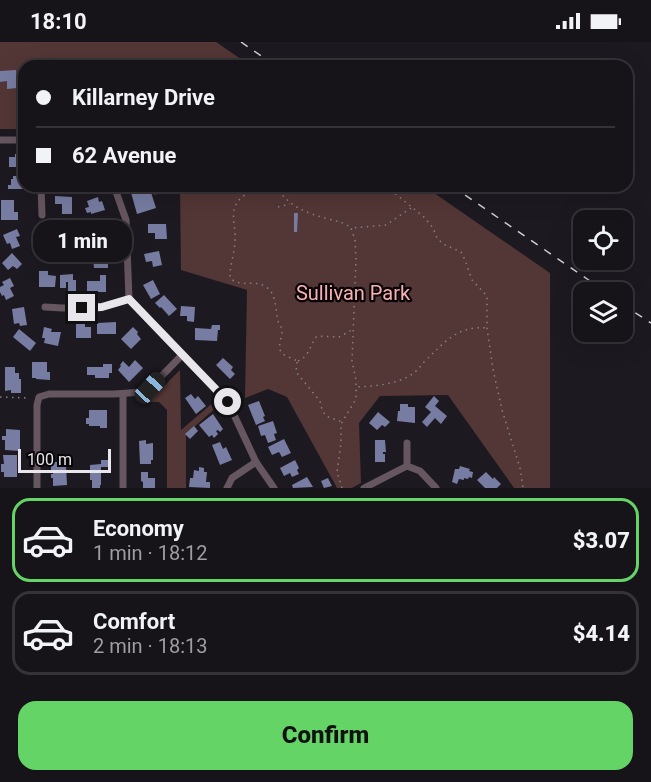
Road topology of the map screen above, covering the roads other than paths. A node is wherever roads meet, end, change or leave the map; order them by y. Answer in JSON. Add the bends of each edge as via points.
{"nodes":[{"id":1,"x":0,"y":140,"type":"edge"},
{"id":2,"x":18,"y":140,"type":"edge"},
{"id":3,"x":41,"y":192,"type":"edge"},
{"id":4,"x":116,"y":192,"type":"edge"},
{"id":5,"x":42,"y":215,"type":"dead end"},
{"id":6,"x":129,"y":299,"type":"junction"},
{"id":7,"x":45,"y":307,"type":"dead end"},
{"id":8,"x":182,"y":355,"type":"junction"},
{"id":9,"x":123,"y":394,"type":"junction"},
{"id":10,"x":407,"y":443,"type":"dead end"},
{"id":11,"x":256,"y":462,"type":"junction"},
{"id":12,"x":407,"y":466,"type":"junction"},
{"id":13,"x":37,"y":488,"type":"edge"},
{"id":14,"x":123,"y":488,"type":"edge"},
{"id":15,"x":227,"y":488,"type":"edge"},
{"id":16,"x":274,"y":488,"type":"edge"},
{"id":17,"x":364,"y":488,"type":"edge"},
{"id":18,"x":436,"y":488,"type":"edge"}],
"edges":[{"from":1,"to":2,"type":"street"},
{"from":3,"to":5,"type":"street"},
{"from":4,"to":6,"type":"street","via":[[126,220]]},
{"from":6,"to":7,"type":"street","via":[[102,307]]},
{"from":6,"to":8,"type":"street"},
{"from":8,"to":9,"type":"street","via":[[150,388]]},
{"from":8,"to":11,"type":"street","via":[[228,402]]},
{"from":9,"to":13,"type":"street","via":[[39,397]]},
{"from":9,"to":14,"type":"street"},
{"from":10,"to":12,"type":"street"},
{"from":11,"to":15,"type":"street","via":[[232,478]]},
{"from":11,"to":16,"type":"street"},
{"from":12,"to":17,"type":"street"},
{"from":12,"to":18,"type":"street","via":[[420,471]]}]}
